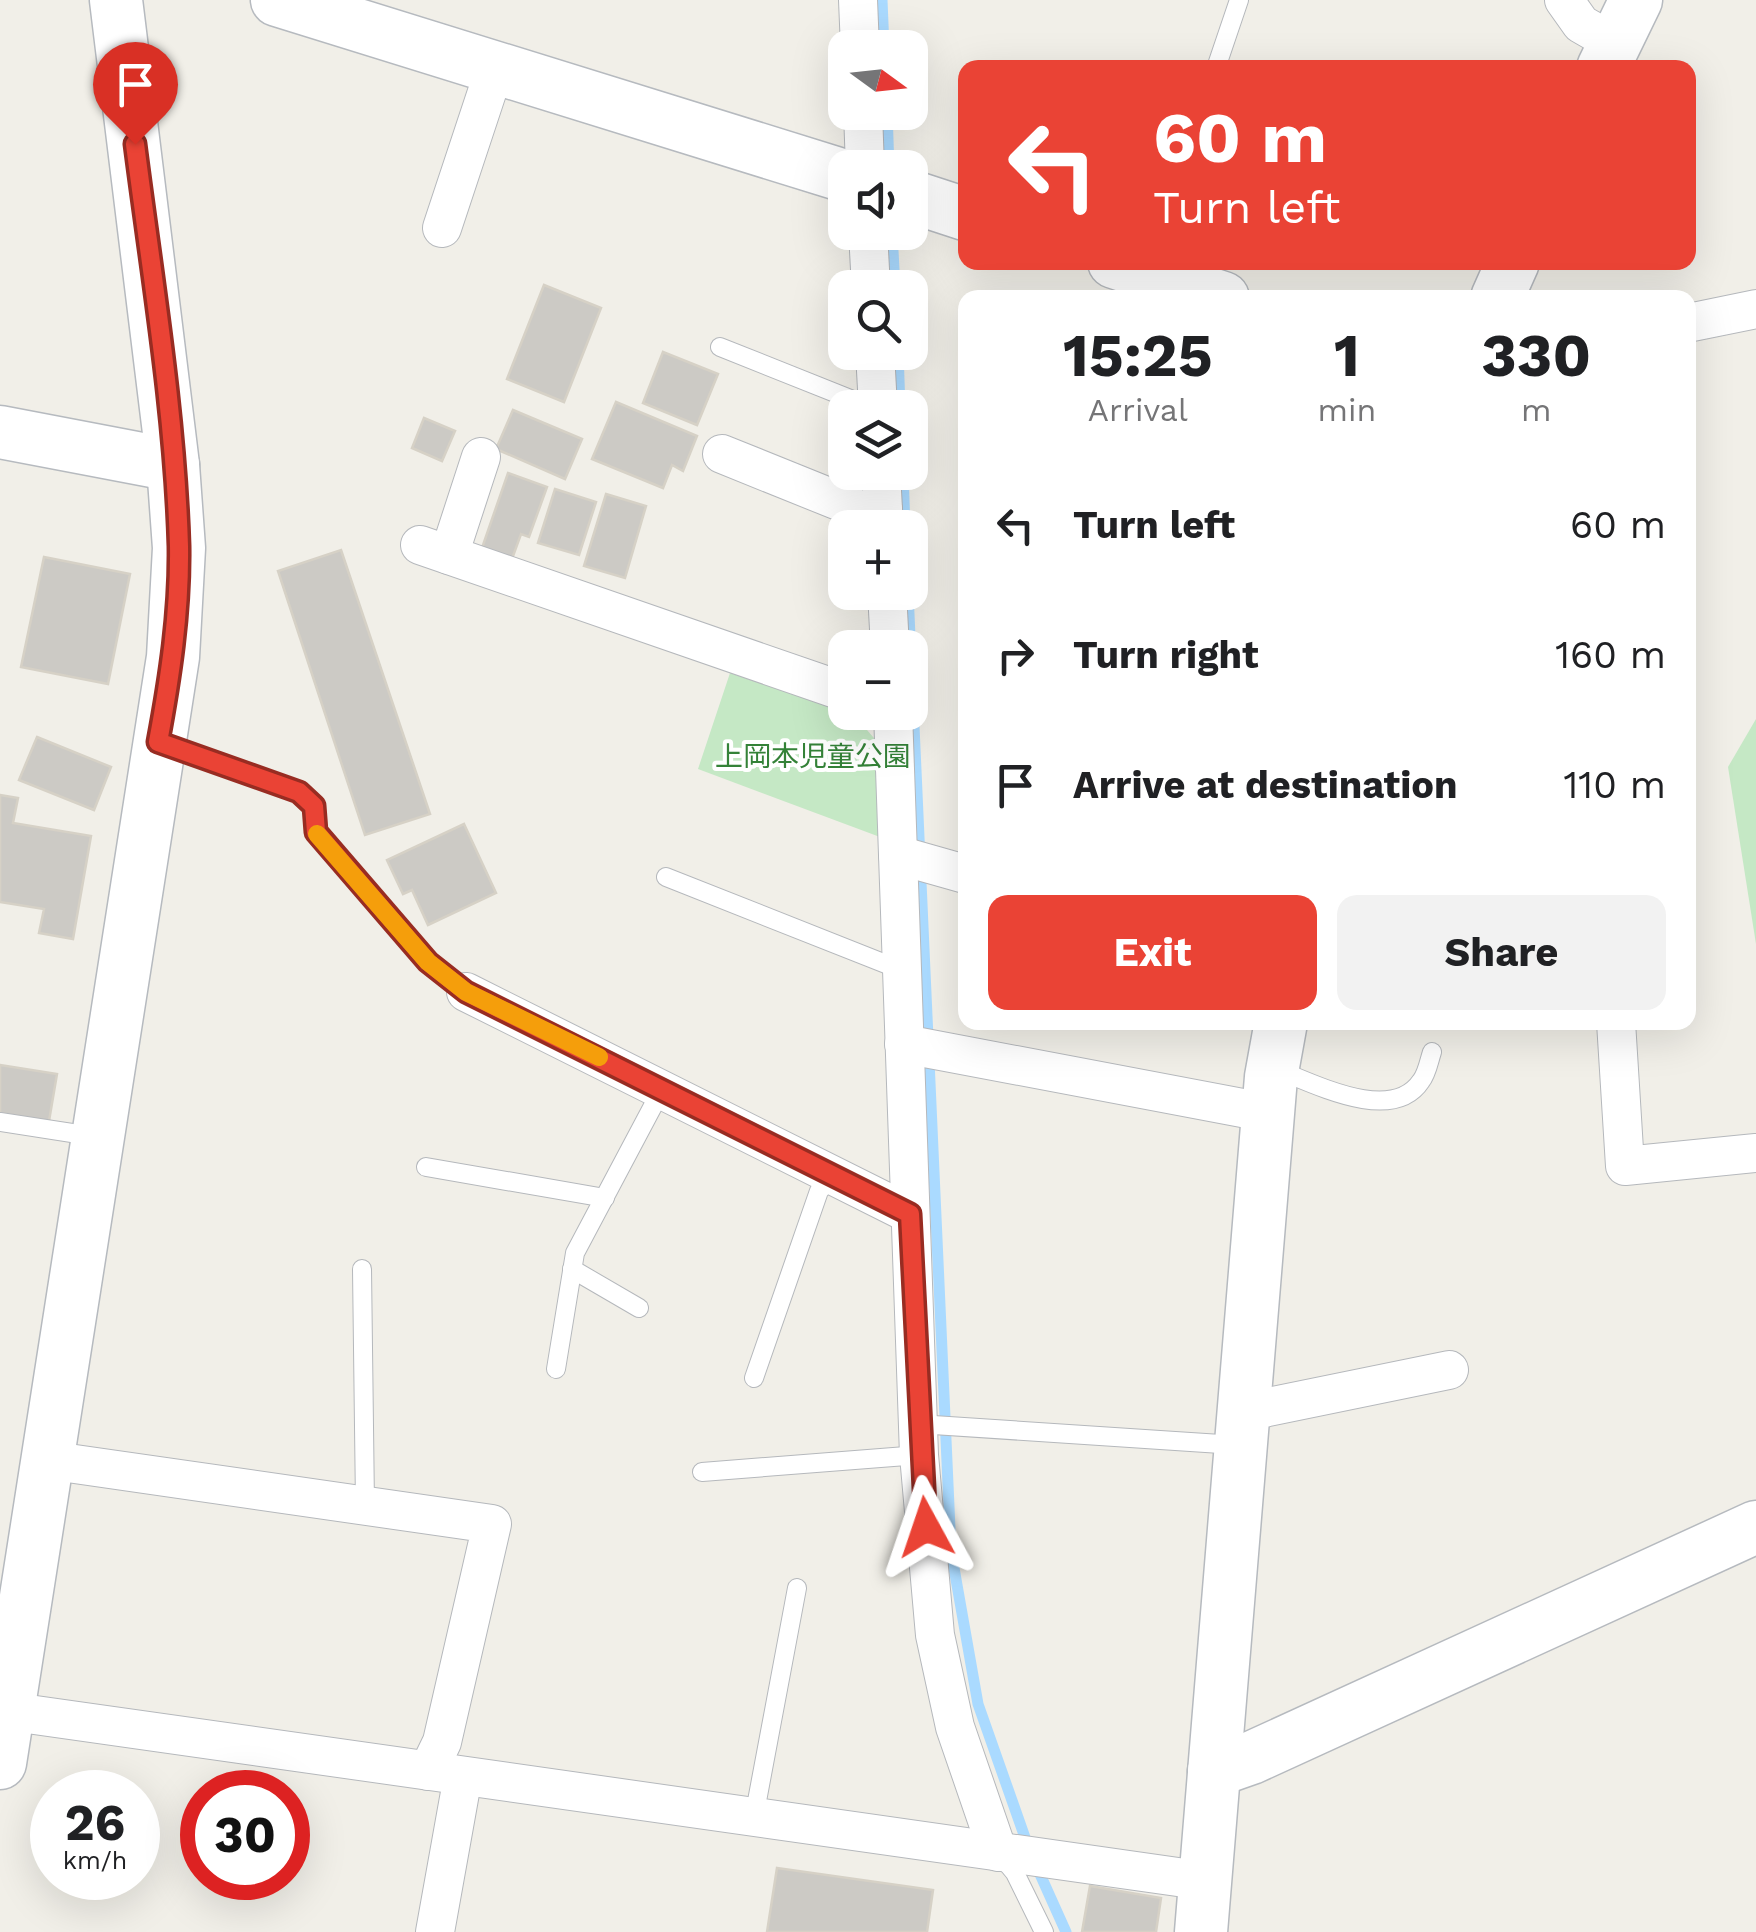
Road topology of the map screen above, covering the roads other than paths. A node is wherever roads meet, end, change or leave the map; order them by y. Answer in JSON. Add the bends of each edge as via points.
{"nodes":[{"id":1,"x":116,"y":0,"type":"edge"},
{"id":2,"x":277,"y":0,"type":"edge"},
{"id":3,"x":858,"y":0,"type":"edge"},
{"id":4,"x":1239,"y":0,"type":"edge"},
{"id":5,"x":1564,"y":0,"type":"edge"},
{"id":6,"x":859,"y":30,"type":"edge"},
{"id":7,"x":1618,"y":37,"type":"edge"},
{"id":8,"x":1219,"y":60,"type":"edge"},
{"id":9,"x":495,"y":68,"type":"junction"},
{"id":10,"x":828,"y":171,"type":"edge"},
{"id":11,"x":928,"y":202,"type":"edge"},
{"id":12,"x":958,"y":212,"type":"edge"},
{"id":13,"x":442,"y":228,"type":"dead end"},
{"id":14,"x":1148,"y":270,"type":"edge"},
{"id":15,"x":1202,"y":290,"type":"edge"},
{"id":16,"x":1756,"y":309,"type":"edge"},
{"id":17,"x":1696,"y":321,"type":"edge"},
{"id":18,"x":720,"y":346,"type":"dead end"},
{"id":19,"x":830,"y":390,"type":"edge"},
{"id":20,"x":0,"y":432,"type":"edge"},
{"id":21,"x":722,"y":454,"type":"dead end"},
{"id":22,"x":480,"y":458,"type":"dead end"},
{"id":23,"x":174,"y":465,"type":"junction"},
{"id":24,"x":861,"y":510,"type":"edge"},
{"id":25,"x":828,"y":686,"type":"edge"},
{"id":26,"x":894,"y":730,"type":"edge"},
{"id":27,"x":158,"y":742,"type":"junction"},
{"id":28,"x":926,"y":863,"type":"edge"},
{"id":29,"x":666,"y":877,"type":"dead end"},
{"id":30,"x":902,"y":970,"type":"junction"},
{"id":31,"x":466,"y":992,"type":"joint"},
{"id":32,"x":1616,"y":1030,"type":"edge"},
{"id":33,"x":919,"y":1046,"type":"junction"},
{"id":34,"x":1432,"y":1052,"type":"dead end"},
{"id":35,"x":1274,"y":1068,"type":"edge"},
{"id":36,"x":662,"y":1089,"type":"junction"},
{"id":37,"x":0,"y":1122,"type":"edge"},
{"id":38,"x":72,"y":1133,"type":"dead end"},
{"id":39,"x":1756,"y":1153,"type":"edge"},
{"id":40,"x":426,"y":1167,"type":"dead end"},
{"id":41,"x":833,"y":1175,"type":"junction"},
{"id":42,"x":605,"y":1198,"type":"junction"},
{"id":43,"x":910,"y":1214,"type":"junction"},
{"id":44,"x":362,"y":1268,"type":"dead end"},
{"id":45,"x":572,"y":1270,"type":"junction"},
{"id":46,"x":639,"y":1308,"type":"dead end"},
{"id":47,"x":556,"y":1370,"type":"dead end"},
{"id":48,"x":1450,"y":1370,"type":"dead end"},
{"id":49,"x":754,"y":1378,"type":"dead end"},
{"id":50,"x":1243,"y":1429,"type":"junction"},
{"id":51,"x":922,"y":1435,"type":"junction"},
{"id":52,"x":47,"y":1460,"type":"junction"},
{"id":53,"x":702,"y":1472,"type":"dead end"},
{"id":54,"x":365,"y":1505,"type":"junction"},
{"id":55,"x":1756,"y":1527,"type":"edge"},
{"id":56,"x":797,"y":1588,"type":"dead end"},
{"id":57,"x":4,"y":1711,"type":"edge"},
{"id":58,"x":0,"y":1763,"type":"edge"},
{"id":59,"x":1214,"y":1771,"type":"junction"},
{"id":60,"x":445,"y":1774,"type":"junction"},
{"id":61,"x":754,"y":1817,"type":"junction"},
{"id":62,"x":1004,"y":1853,"type":"junction"},
{"id":63,"x":1206,"y":1881,"type":"junction"},
{"id":64,"x":435,"y":1932,"type":"edge"},
{"id":65,"x":1044,"y":1932,"type":"edge"},
{"id":66,"x":1200,"y":1932,"type":"edge"}],
"edges":[{"from":1,"to":23,"type":"street"},
{"from":2,"to":9,"type":"street"},
{"from":3,"to":6,"type":"street"},
{"from":4,"to":8,"type":"lane"},
{"from":5,"to":7,"type":"street","via":[[1581,24]]},
{"from":9,"to":10,"type":"street"},
{"from":9,"to":13,"type":"street"},
{"from":11,"to":12,"type":"street"},
{"from":14,"to":15,"type":"street"},
{"from":16,"to":17,"type":"street"},
{"from":18,"to":19,"type":"lane"},
{"from":20,"to":23,"type":"street"},
{"from":21,"to":24,"type":"street"},
{"from":22,"to":25,"type":"street","via":[[434,550]]},
{"from":23,"to":27,"type":"street","via":[[173,658]]},
{"from":26,"to":28,"type":"street"},
{"from":27,"to":31,"type":"lane","via":[[299,792],[314,806],[316,832],[428,962]]},
{"from":27,"to":52,"type":"street"},
{"from":28,"to":30,"type":"street"},
{"from":29,"to":30,"type":"lane"},
{"from":30,"to":33,"type":"street"},
{"from":31,"to":36,"type":"street"},
{"from":32,"to":39,"type":"street","via":[[1624,1166]]},
{"from":33,"to":35,"type":"street"},
{"from":33,"to":43,"type":"street"},
{"from":34,"to":35,"type":"lane","via":[[1421,1082],[1392,1102]]},
{"from":35,"to":50,"type":"street"},
{"from":36,"to":41,"type":"street"},
{"from":36,"to":42,"type":"lane"},
{"from":37,"to":38,"type":"lane"},
{"from":40,"to":42,"type":"lane"},
{"from":41,"to":43,"type":"street"},
{"from":41,"to":49,"type":"lane","via":[[819,1192]]},
{"from":42,"to":45,"type":"lane"},
{"from":43,"to":51,"type":"street"},
{"from":44,"to":54,"type":"lane"},
{"from":45,"to":46,"type":"lane"},
{"from":45,"to":47,"type":"lane"},
{"from":48,"to":50,"type":"street"},
{"from":50,"to":51,"type":"lane","via":[[958,1426]]},
{"from":50,"to":59,"type":"street"},
{"from":51,"to":53,"type":"lane"},
{"from":51,"to":62,"type":"street","via":[[935,1634],[955,1727]]},
{"from":52,"to":54,"type":"street"},
{"from":52,"to":57,"type":"street"},
{"from":54,"to":60,"type":"street","via":[[492,1524],[442,1742]]},
{"from":55,"to":59,"type":"street"},
{"from":56,"to":61,"type":"lane"},
{"from":57,"to":58,"type":"street"},
{"from":57,"to":60,"type":"street"},
{"from":59,"to":63,"type":"street"},
{"from":60,"to":61,"type":"street"},
{"from":60,"to":64,"type":"street"},
{"from":61,"to":62,"type":"street"},
{"from":62,"to":63,"type":"street"},
{"from":62,"to":65,"type":"lane"},
{"from":63,"to":66,"type":"street"}]}
